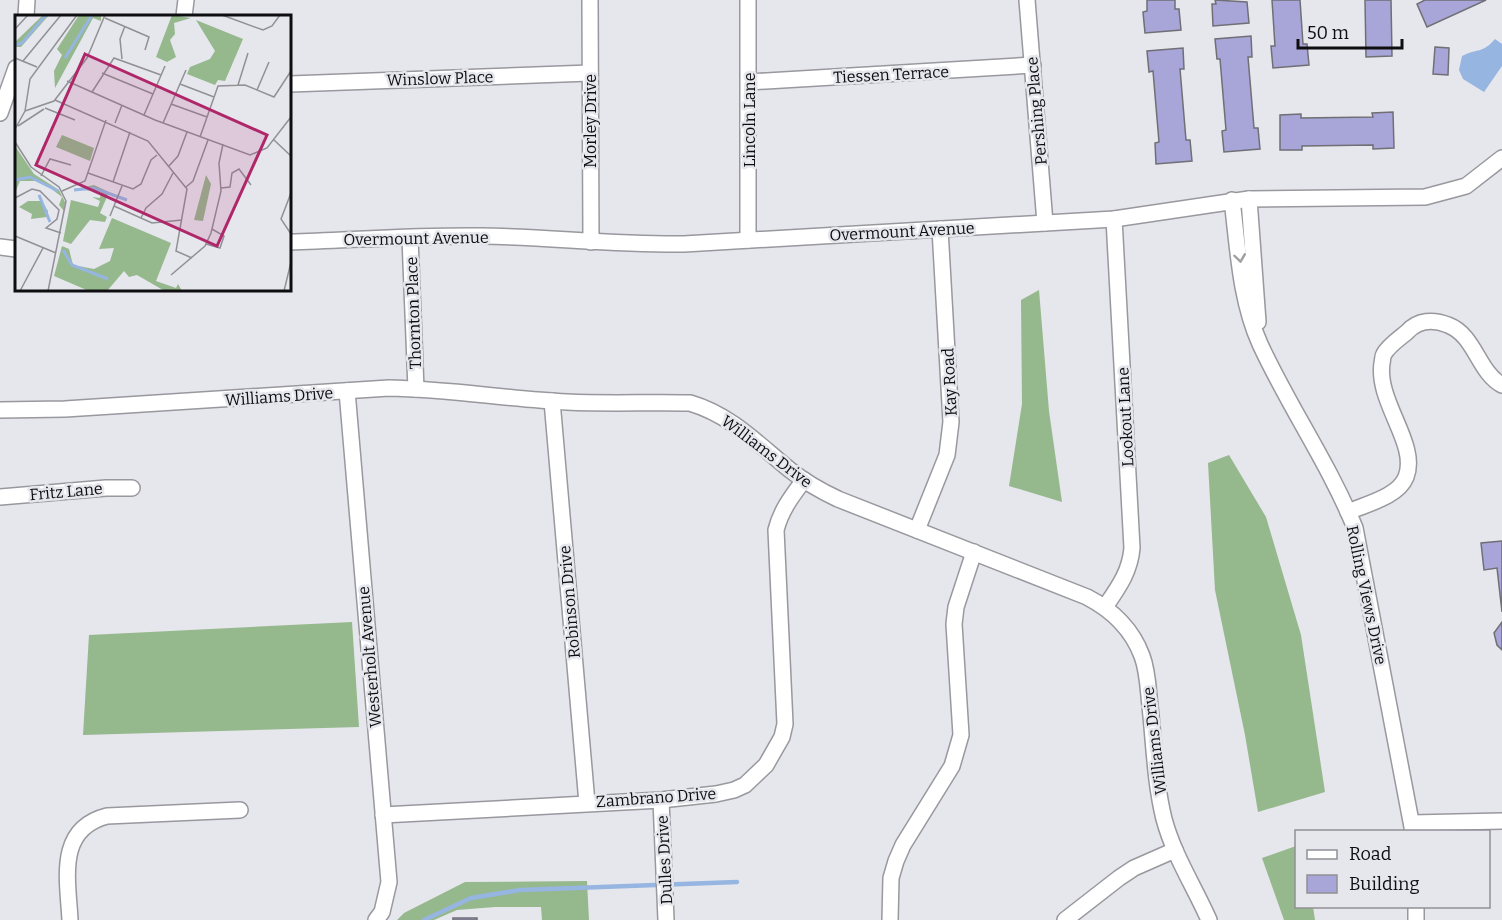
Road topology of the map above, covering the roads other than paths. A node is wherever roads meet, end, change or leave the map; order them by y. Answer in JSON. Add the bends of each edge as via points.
{"nodes":[{"id":1,"x":27,"y":0,"type":"edge"},
{"id":2,"x":186,"y":0,"type":"edge"},
{"id":3,"x":590,"y":0,"type":"edge"},
{"id":4,"x":748,"y":0,"type":"edge"},
{"id":5,"x":1027,"y":0,"type":"edge"},
{"id":6,"x":26,"y":15,"type":"edge"},
{"id":7,"x":184,"y":15,"type":"edge"},
{"id":8,"x":1033,"y":65,"type":"junction"},
{"id":9,"x":15,"y":72,"type":"edge"},
{"id":10,"x":590,"y":73,"type":"junction"},
{"id":11,"x":749,"y":82,"type":"junction"},
{"id":12,"x":291,"y":84,"type":"edge"},
{"id":13,"x":0,"y":113,"type":"edge"},
{"id":14,"x":1502,"y":158,"type":"edge"},
{"id":15,"x":1249,"y":199,"type":"junction"},
{"id":16,"x":1232,"y":200,"type":"junction"},
{"id":17,"x":1114,"y":219,"type":"junction"},
{"id":18,"x":1045,"y":223,"type":"junction"},
{"id":19,"x":940,"y":229,"type":"junction"},
{"id":20,"x":410,"y":238,"type":"junction"},
{"id":21,"x":748,"y":240,"type":"junction"},
{"id":22,"x":291,"y":242,"type":"edge"},
{"id":23,"x":591,"y":242,"type":"junction"},
{"id":24,"x":0,"y":247,"type":"edge"},
{"id":25,"x":15,"y":249,"type":"edge"},
{"id":26,"x":1259,"y":343,"type":"junction"},
{"id":27,"x":1502,"y":385,"type":"edge"},
{"id":28,"x":416,"y":388,"type":"junction"},
{"id":29,"x":346,"y":391,"type":"junction"},
{"id":30,"x":552,"y":401,"type":"junction"},
{"id":31,"x":0,"y":410,"type":"edge"},
{"id":32,"x":804,"y":480,"type":"junction"},
{"id":33,"x":132,"y":488,"type":"dead end"},
{"id":34,"x":0,"y":497,"type":"edge"},
{"id":35,"x":1348,"y":512,"type":"junction"},
{"id":36,"x":917,"y":530,"type":"junction"},
{"id":37,"x":974,"y":552,"type":"junction"},
{"id":38,"x":1105,"y":607,"type":"junction"},
{"id":39,"x":661,"y":800,"type":"junction"},
{"id":40,"x":587,"y":802,"type":"junction"},
{"id":41,"x":240,"y":810,"type":"dead end"},
{"id":42,"x":383,"y":815,"type":"junction"},
{"id":43,"x":1502,"y":821,"type":"edge"},
{"id":44,"x":1412,"y":827,"type":"edge"},
{"id":45,"x":1175,"y":850,"type":"junction"},
{"id":46,"x":70,"y":920,"type":"edge"},
{"id":47,"x":376,"y":920,"type":"edge"},
{"id":48,"x":666,"y":920,"type":"edge"},
{"id":49,"x":890,"y":920,"type":"edge"},
{"id":50,"x":1065,"y":920,"type":"edge"},
{"id":51,"x":1209,"y":920,"type":"edge"}],
"edges":[{"from":1,"to":6,"type":"street"},
{"from":2,"to":7,"type":"street"},
{"from":3,"to":10,"type":"street","name":"Morley Drive"},
{"from":4,"to":11,"type":"street","name":"Lincoln Lane"},
{"from":5,"to":8,"type":"street","name":"Pershing Place"},
{"from":8,"to":11,"type":"street","name":"Tiessen Terrace"},
{"from":8,"to":18,"type":"street","name":"Pershing Place"},
{"from":9,"to":13,"type":"street"},
{"from":10,"to":12,"type":"street","name":"Winslow Place"},
{"from":10,"to":23,"type":"street","name":"Morley Drive"},
{"from":11,"to":21,"type":"street","name":"Lincoln Lane"},
{"from":14,"to":15,"type":"street","name":"Overmount Avenue","via":[[1466,186],[1425,197]]},
{"from":15,"to":16,"type":"street","name":"Overmount Avenue"},
{"from":15,"to":26,"type":"street","name":"Rolling Views Drive"},
{"from":16,"to":17,"type":"street","name":"Overmount Avenue"},
{"from":16,"to":26,"type":"street","name":"Rolling Views Drive","one_way":true,"via":[[1245,298]]},
{"from":17,"to":18,"type":"street","name":"Overmount Avenue"},
{"from":17,"to":38,"type":"street","name":"Lookout Lane","via":[[1132,548],[1125,577]]},
{"from":18,"to":19,"type":"street","name":"Overmount Avenue"},
{"from":19,"to":21,"type":"street","name":"Overmount Avenue"},
{"from":19,"to":36,"type":"street","name":"Kay Road","via":[[950,430],[941,472]]},
{"from":20,"to":22,"type":"street","name":"Overmount Avenue"},
{"from":20,"to":23,"type":"street","name":"Overmount Avenue","via":[[548,237]]},
{"from":20,"to":28,"type":"street","name":"Thornton Place"},
{"from":21,"to":23,"type":"street","name":"Overmount Avenue","via":[[684,244]]},
{"from":24,"to":25,"type":"street"},
{"from":26,"to":35,"type":"street","name":"Rolling Views Drive"},
{"from":27,"to":35,"type":"street","via":[[1494,381],[1465,337],[1451,326],[1433,320],[1414,325],[1384,354],[1380,375],[1408,453],[1406,477],[1395,491]]},
{"from":28,"to":29,"type":"street","name":"Williams Drive"},
{"from":28,"to":30,"type":"street","name":"Williams Drive"},
{"from":29,"to":31,"type":"street","name":"Williams Drive"},
{"from":29,"to":42,"type":"street","name":"Westerholt Avenue"},
{"from":30,"to":32,"type":"street","name":"Williams Drive","via":[[690,403],[704,407],[727,418]]},
{"from":30,"to":40,"type":"street","name":"Robinson Drive"},
{"from":32,"to":36,"type":"street","name":"Williams Drive","via":[[838,499]]},
{"from":32,"to":39,"type":"street","name":"Zambrano Drive","via":[[776,530],[785,708],[782,737],[766,765],[745,785],[716,794]]},
{"from":33,"to":34,"type":"street","name":"Fritz Lane"},
{"from":35,"to":44,"type":"street","name":"Rolling Views Drive","via":[[1355,528]]},
{"from":36,"to":37,"type":"street","name":"Williams Drive"},
{"from":37,"to":38,"type":"street","name":"Williams Drive"},
{"from":37,"to":49,"type":"street","via":[[954,624],[961,735],[952,766],[896,861],[891,878]]},
{"from":38,"to":45,"type":"street","name":"Williams Drive","via":[[1118,618],[1142,656],[1164,819]]},
{"from":39,"to":40,"type":"street","name":"Zambrano Drive"},
{"from":39,"to":48,"type":"street","name":"Dulles Drive"},
{"from":40,"to":42,"type":"street","name":"Zambrano Drive"},
{"from":41,"to":46,"type":"street","via":[[107,816],[86,825],[68,853]]},
{"from":42,"to":47,"type":"street","name":"Westerholt Avenue","via":[[389,882],[382,912]]},
{"from":43,"to":44,"type":"street"},
{"from":45,"to":50,"type":"street","via":[[1134,868]]},
{"from":45,"to":51,"type":"street","name":"Williams Drive"}]}
